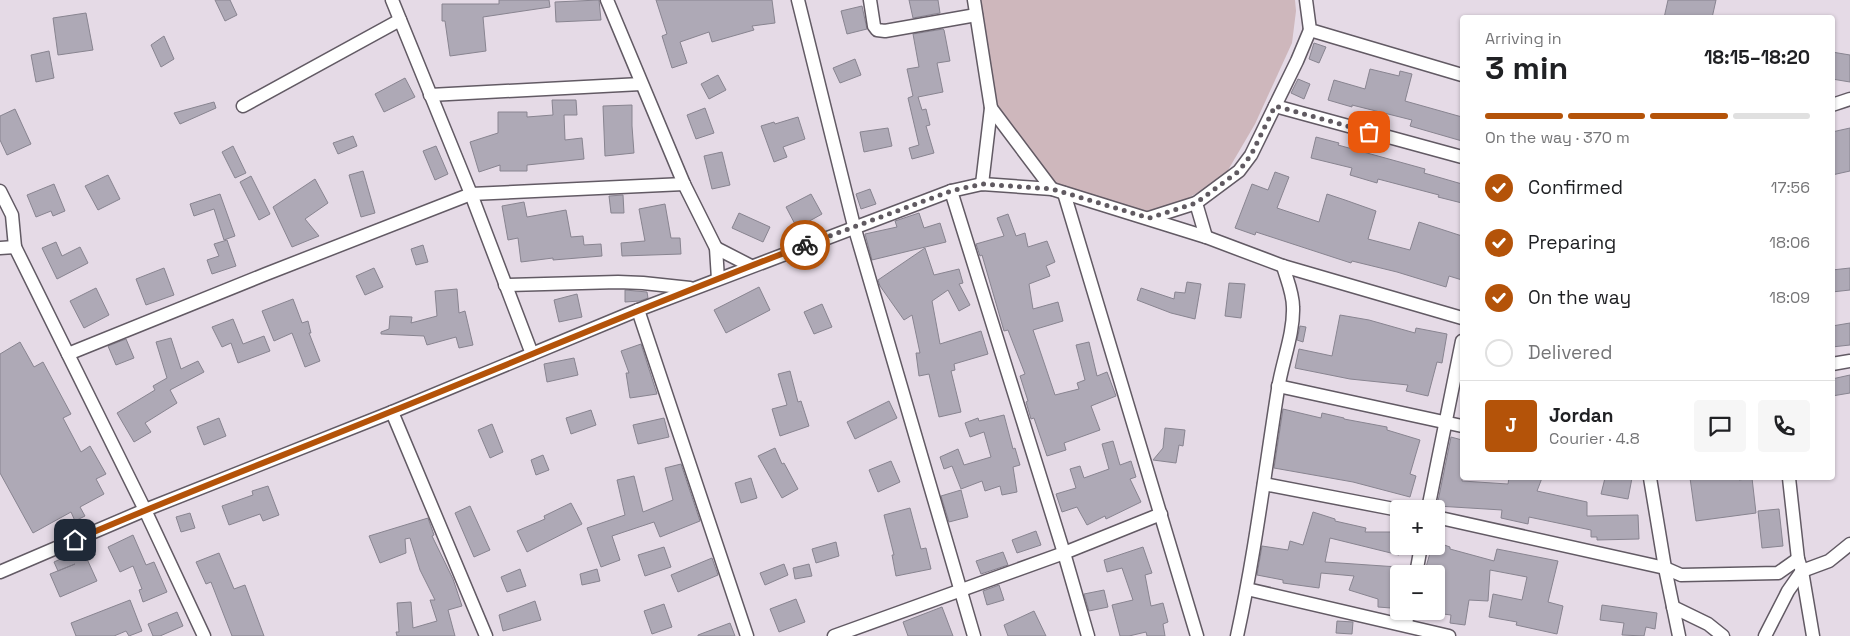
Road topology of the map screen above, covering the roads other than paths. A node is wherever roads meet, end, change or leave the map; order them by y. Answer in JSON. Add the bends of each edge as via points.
{"nodes":[{"id":1,"x":392,"y":0,"type":"edge"},
{"id":2,"x":607,"y":0,"type":"edge"},
{"id":3,"x":798,"y":0,"type":"edge"},
{"id":4,"x":870,"y":0,"type":"edge"},
{"id":5,"x":974,"y":0,"type":"edge"},
{"id":6,"x":1306,"y":0,"type":"edge"},
{"id":7,"x":976,"y":15,"type":"junction"},
{"id":8,"x":400,"y":20,"type":"junction"},
{"id":9,"x":1310,"y":30,"type":"junction"},
{"id":10,"x":1460,"y":74,"type":"edge"},
{"id":11,"x":641,"y":84,"type":"junction"},
{"id":12,"x":430,"y":95,"type":"junction"},
{"id":13,"x":1850,"y":100,"type":"edge"},
{"id":14,"x":1835,"y":104,"type":"edge"},
{"id":15,"x":244,"y":106,"type":"dead end"},
{"id":16,"x":1275,"y":106,"type":"junction"},
{"id":17,"x":991,"y":108,"type":"junction"},
{"id":18,"x":1460,"y":157,"type":"edge"},
{"id":19,"x":684,"y":184,"type":"junction"},
{"id":20,"x":982,"y":184,"type":"junction"},
{"id":21,"x":1052,"y":189,"type":"junction"},
{"id":22,"x":0,"y":191,"type":"edge"},
{"id":23,"x":951,"y":191,"type":"junction"},
{"id":24,"x":1064,"y":193,"type":"junction"},
{"id":25,"x":471,"y":194,"type":"junction"},
{"id":26,"x":1196,"y":203,"type":"junction"},
{"id":27,"x":1149,"y":218,"type":"junction"},
{"id":28,"x":854,"y":226,"type":"junction"},
{"id":29,"x":1206,"y":237,"type":"junction"},
{"id":30,"x":15,"y":247,"type":"junction"},
{"id":31,"x":0,"y":248,"type":"edge"},
{"id":32,"x":716,"y":248,"type":"junction"},
{"id":33,"x":751,"y":266,"type":"junction"},
{"id":34,"x":1283,"y":266,"type":"junction"},
{"id":35,"x":718,"y":279,"type":"junction"},
{"id":36,"x":505,"y":285,"type":"junction"},
{"id":37,"x":692,"y":289,"type":"junction"},
{"id":38,"x":638,"y":310,"type":"junction"},
{"id":39,"x":1460,"y":317,"type":"edge"},
{"id":40,"x":1460,"y":351,"type":"edge"},
{"id":41,"x":68,"y":354,"type":"junction"},
{"id":42,"x":532,"y":354,"type":"junction"},
{"id":43,"x":1850,"y":361,"type":"edge"},
{"id":44,"x":1835,"y":364,"type":"edge"},
{"id":45,"x":1278,"y":386,"type":"junction"},
{"id":46,"x":392,"y":412,"type":"junction"},
{"id":47,"x":1446,"y":423,"type":"junction"},
{"id":48,"x":1460,"y":426,"type":"edge"},
{"id":49,"x":1650,"y":480,"type":"edge"},
{"id":50,"x":1789,"y":480,"type":"edge"},
{"id":51,"x":1264,"y":484,"type":"junction"},
{"id":52,"x":1430,"y":500,"type":"edge"},
{"id":53,"x":1390,"y":508,"type":"edge"},
{"id":54,"x":145,"y":510,"type":"junction"},
{"id":55,"x":1161,"y":514,"type":"junction"},
{"id":56,"x":1445,"y":519,"type":"edge"},
{"id":57,"x":1850,"y":544,"type":"edge"},
{"id":58,"x":1064,"y":553,"type":"junction"},
{"id":59,"x":1798,"y":558,"type":"junction"},
{"id":60,"x":1664,"y":568,"type":"junction"},
{"id":61,"x":1802,"y":571,"type":"junction"},
{"id":62,"x":0,"y":572,"type":"edge"},
{"id":63,"x":1248,"y":589,"type":"junction"},
{"id":64,"x":961,"y":590,"type":"junction"},
{"id":65,"x":1673,"y":607,"type":"junction"},
{"id":66,"x":1407,"y":620,"type":"edge"},
{"id":67,"x":1406,"y":625,"type":"junction"},
{"id":68,"x":204,"y":636,"type":"edge"},
{"id":69,"x":486,"y":636,"type":"edge"},
{"id":70,"x":746,"y":636,"type":"edge"},
{"id":71,"x":834,"y":636,"type":"edge"},
{"id":72,"x":974,"y":636,"type":"edge"},
{"id":73,"x":1088,"y":636,"type":"edge"},
{"id":74,"x":1197,"y":636,"type":"edge"},
{"id":75,"x":1237,"y":636,"type":"edge"},
{"id":76,"x":1449,"y":636,"type":"edge"},
{"id":77,"x":1679,"y":636,"type":"edge"},
{"id":78,"x":1723,"y":636,"type":"edge"},
{"id":79,"x":1765,"y":636,"type":"edge"},
{"id":80,"x":1813,"y":636,"type":"edge"}],
"edges":[{"from":1,"to":8,"type":"street"},
{"from":2,"to":11,"type":"street"},
{"from":3,"to":28,"type":"street"},
{"from":4,"to":7,"type":"street","via":[[877,30]]},
{"from":5,"to":7,"type":"street"},
{"from":6,"to":9,"type":"street"},
{"from":7,"to":17,"type":"street"},
{"from":8,"to":12,"type":"street"},
{"from":8,"to":15,"type":"street"},
{"from":9,"to":10,"type":"street"},
{"from":9,"to":16,"type":"street"},
{"from":11,"to":12,"type":"street"},
{"from":11,"to":19,"type":"street"},
{"from":12,"to":25,"type":"street"},
{"from":13,"to":14,"type":"street"},
{"from":16,"to":18,"type":"street"},
{"from":16,"to":26,"type":"street","via":[[1251,155],[1239,171]]},
{"from":17,"to":20,"type":"street"},
{"from":17,"to":21,"type":"street"},
{"from":19,"to":25,"type":"street"},
{"from":19,"to":32,"type":"street"},
{"from":20,"to":21,"type":"street"},
{"from":20,"to":23,"type":"street"},
{"from":21,"to":24,"type":"street"},
{"from":22,"to":30,"type":"street","via":[[12,215]]},
{"from":23,"to":28,"type":"street"},
{"from":23,"to":58,"type":"street"},
{"from":24,"to":27,"type":"street"},
{"from":24,"to":55,"type":"street"},
{"from":25,"to":36,"type":"street"},
{"from":25,"to":41,"type":"street"},
{"from":26,"to":27,"type":"street"},
{"from":26,"to":29,"type":"street"},
{"from":27,"to":29,"type":"street"},
{"from":28,"to":33,"type":"street"},
{"from":28,"to":64,"type":"street"},
{"from":29,"to":34,"type":"street"},
{"from":30,"to":31,"type":"street"},
{"from":30,"to":41,"type":"street"},
{"from":32,"to":33,"type":"street"},
{"from":32,"to":35,"type":"street"},
{"from":33,"to":35,"type":"street"},
{"from":34,"to":39,"type":"street"},
{"from":34,"to":45,"type":"street","via":[[1293,307]]},
{"from":35,"to":37,"type":"street"},
{"from":36,"to":37,"type":"street","via":[[618,282]]},
{"from":36,"to":42,"type":"street"},
{"from":37,"to":38,"type":"street"},
{"from":38,"to":42,"type":"street"},
{"from":38,"to":70,"type":"street"},
{"from":40,"to":47,"type":"street"},
{"from":41,"to":54,"type":"street"},
{"from":42,"to":46,"type":"street"},
{"from":43,"to":44,"type":"street"},
{"from":45,"to":47,"type":"street"},
{"from":45,"to":51,"type":"street"},
{"from":46,"to":54,"type":"street"},
{"from":46,"to":69,"type":"street"},
{"from":47,"to":48,"type":"street"},
{"from":47,"to":52,"type":"street"},
{"from":49,"to":60,"type":"street"},
{"from":50,"to":59,"type":"street"},
{"from":51,"to":53,"type":"street"},
{"from":51,"to":63,"type":"street"},
{"from":54,"to":62,"type":"street"},
{"from":54,"to":68,"type":"street"},
{"from":55,"to":58,"type":"street"},
{"from":55,"to":74,"type":"street"},
{"from":56,"to":60,"type":"street"},
{"from":57,"to":61,"type":"street","via":[[1829,561]]},
{"from":58,"to":64,"type":"street"},
{"from":58,"to":73,"type":"street"},
{"from":59,"to":60,"type":"street","via":[[1778,573],[1680,575]]},
{"from":59,"to":61,"type":"street"},
{"from":60,"to":65,"type":"street"},
{"from":61,"to":79,"type":"street"},
{"from":61,"to":80,"type":"street"},
{"from":63,"to":67,"type":"street"},
{"from":63,"to":75,"type":"street"},
{"from":64,"to":71,"type":"street"},
{"from":64,"to":72,"type":"street"},
{"from":65,"to":77,"type":"street"},
{"from":65,"to":78,"type":"street","via":[[1708,624]]},
{"from":66,"to":67,"type":"street"},
{"from":67,"to":76,"type":"street"}]}
